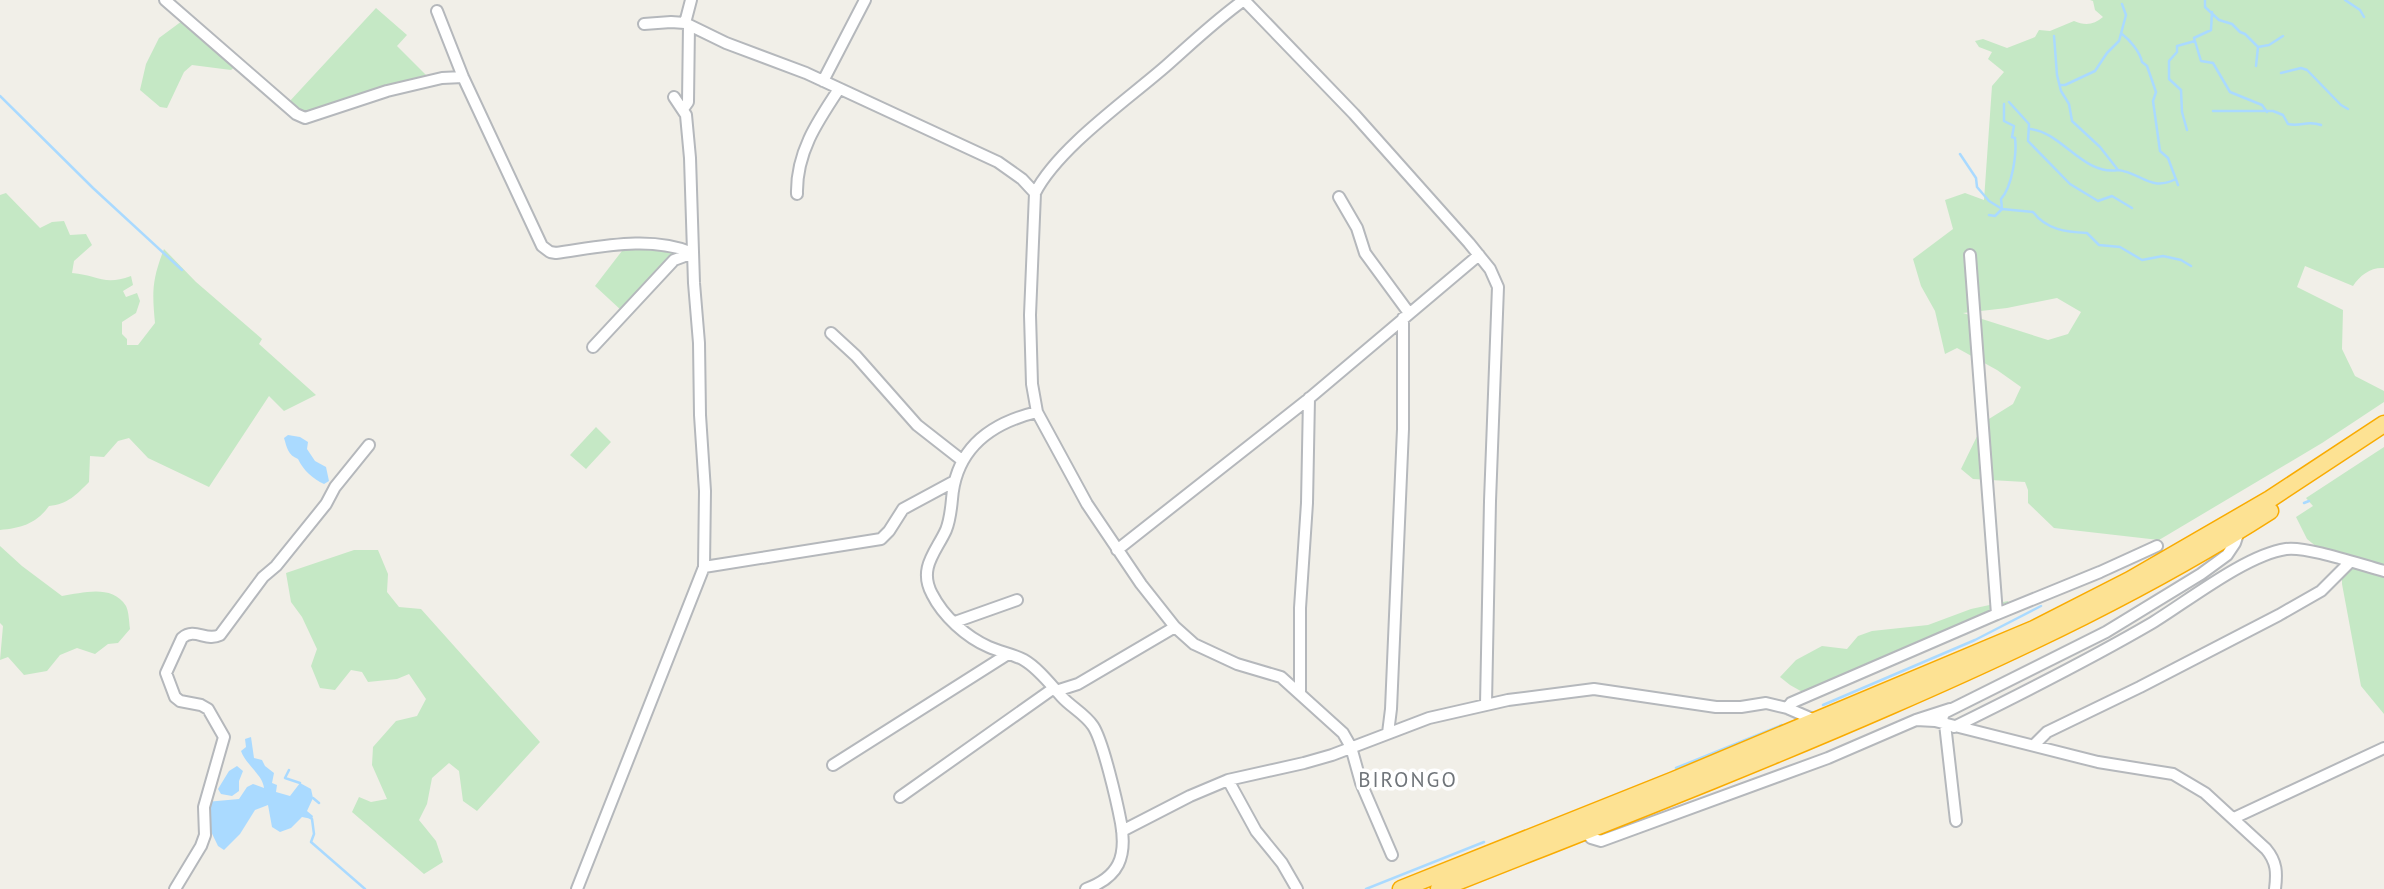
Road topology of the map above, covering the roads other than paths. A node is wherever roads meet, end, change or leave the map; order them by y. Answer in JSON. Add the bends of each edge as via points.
{"nodes":[{"id":1,"x":165,"y":0,"type":"edge"},
{"id":2,"x":691,"y":0,"type":"edge"},
{"id":3,"x":865,"y":0,"type":"edge"},
{"id":4,"x":1244,"y":0,"type":"edge"},
{"id":5,"x":437,"y":11,"type":"dead end"},
{"id":6,"x":644,"y":24,"type":"dead end"},
{"id":7,"x":687,"y":24,"type":"junction"},
{"id":8,"x":463,"y":77,"type":"junction"},
{"id":9,"x":823,"y":81,"type":"junction"},
{"id":10,"x":839,"y":89,"type":"junction"},
{"id":11,"x":674,"y":97,"type":"dead end"},
{"id":12,"x":683,"y":108,"type":"junction"},
{"id":13,"x":1035,"y":193,"type":"junction"},
{"id":14,"x":797,"y":194,"type":"dead end"},
{"id":15,"x":1339,"y":197,"type":"dead end"},
{"id":16,"x":693,"y":253,"type":"junction"},
{"id":17,"x":1479,"y":254,"type":"junction"},
{"id":18,"x":1970,"y":255,"type":"dead end"},
{"id":19,"x":1406,"y":316,"type":"junction"},
{"id":20,"x":831,"y":333,"type":"dead end"},
{"id":21,"x":593,"y":347,"type":"dead end"},
{"id":22,"x":1309,"y":398,"type":"junction"},
{"id":23,"x":1037,"y":412,"type":"junction"},
{"id":24,"x":2384,"y":424,"type":"edge"},
{"id":25,"x":2384,"y":437,"type":"edge"},
{"id":26,"x":369,"y":445,"type":"dead end"},
{"id":27,"x":962,"y":461,"type":"junction"},
{"id":28,"x":953,"y":482,"type":"junction"},
{"id":29,"x":2239,"y":531,"type":"junction"},
{"id":30,"x":2157,"y":546,"type":"dead end"},
{"id":31,"x":1117,"y":550,"type":"junction"},
{"id":32,"x":2350,"y":562,"type":"junction"},
{"id":33,"x":704,"y":567,"type":"junction"},
{"id":34,"x":2384,"y":571,"type":"edge"},
{"id":35,"x":1017,"y":600,"type":"dead end"},
{"id":36,"x":1997,"y":614,"type":"junction"},
{"id":37,"x":955,"y":622,"type":"junction"},
{"id":38,"x":1175,"y":627,"type":"junction"},
{"id":39,"x":1008,"y":654,"type":"junction"},
{"id":40,"x":1055,"y":690,"type":"junction"},
{"id":41,"x":1300,"y":694,"type":"junction"},
{"id":42,"x":1486,"y":704,"type":"junction"},
{"id":43,"x":1787,"y":708,"type":"junction"},
{"id":44,"x":1950,"y":709,"type":"junction"},
{"id":45,"x":1916,"y":720,"type":"junction"},
{"id":46,"x":1817,"y":721,"type":"junction"},
{"id":47,"x":1950,"y":726,"type":"junction"},
{"id":48,"x":1388,"y":733,"type":"junction"},
{"id":49,"x":1785,"y":734,"type":"junction"},
{"id":50,"x":2034,"y":745,"type":"junction"},
{"id":51,"x":1351,"y":747,"type":"junction"},
{"id":52,"x":2384,"y":748,"type":"edge"},
{"id":53,"x":833,"y":765,"type":"dead end"},
{"id":54,"x":1228,"y":780,"type":"junction"},
{"id":55,"x":900,"y":797,"type":"dead end"},
{"id":56,"x":2234,"y":818,"type":"junction"},
{"id":57,"x":1956,"y":821,"type":"dead end"},
{"id":58,"x":1122,"y":831,"type":"junction"},
{"id":59,"x":1585,"y":831,"type":"junction"},
{"id":60,"x":1392,"y":855,"type":"dead end"},
{"id":61,"x":175,"y":889,"type":"edge"},
{"id":62,"x":577,"y":889,"type":"edge"},
{"id":63,"x":1086,"y":889,"type":"edge"},
{"id":64,"x":1297,"y":889,"type":"edge"},
{"id":65,"x":1401,"y":889,"type":"edge"},
{"id":66,"x":1439,"y":889,"type":"edge"},
{"id":67,"x":2275,"y":889,"type":"edge"}],
"edges":[{"from":1,"to":8,"type":"street","via":[[305,118],[387,91]]},
{"from":2,"to":7,"type":"street"},
{"from":3,"to":9,"type":"street"},
{"from":4,"to":13,"type":"street","via":[[1066,153]]},
{"from":4,"to":17,"type":"street"},
{"from":5,"to":8,"type":"street"},
{"from":6,"to":7,"type":"street"},
{"from":7,"to":9,"type":"street"},
{"from":7,"to":12,"type":"street","via":[[688,102]]},
{"from":8,"to":16,"type":"street","via":[[542,246],[556,253],[642,244]]},
{"from":9,"to":10,"type":"street"},
{"from":10,"to":13,"type":"street","via":[[998,162]]},
{"from":10,"to":14,"type":"street","via":[[811,132],[799,163]]},
{"from":11,"to":12,"type":"street"},
{"from":12,"to":16,"type":"street","via":[[690,146]]},
{"from":13,"to":23,"type":"street","via":[[1030,364]]},
{"from":15,"to":19,"type":"street","via":[[1365,253]]},
{"from":16,"to":21,"type":"street","via":[[674,260]]},
{"from":16,"to":33,"type":"street"},
{"from":17,"to":19,"type":"street"},
{"from":17,"to":42,"type":"street","via":[[1498,286]]},
{"from":18,"to":36,"type":"street"},
{"from":19,"to":22,"type":"street"},
{"from":19,"to":48,"type":"street"},
{"from":20,"to":27,"type":"street","via":[[917,425]]},
{"from":22,"to":31,"type":"street"},
{"from":22,"to":41,"type":"street"},
{"from":23,"to":27,"type":"street","via":[[1002,422]]},
{"from":23,"to":31,"type":"street"},
{"from":24,"to":46,"type":"highway","via":[[2270,499],[2130,580],[2034,629]]},
{"from":25,"to":29,"type":"highway"},
{"from":26,"to":61,"type":"street","via":[[220,635],[186,634],[166,673],[175,697],[208,709],[224,737],[206,799],[205,835]]},
{"from":27,"to":28,"type":"street"},
{"from":28,"to":33,"type":"street","via":[[903,509],[881,539]]},
{"from":28,"to":37,"type":"street","via":[[949,520],[929,558],[927,576],[932,594]]},
{"from":29,"to":44,"type":"street","via":[[2227,555],[2201,574],[2106,632]]},
{"from":29,"to":59,"type":"highway","via":[[2090,614],[1981,666],[1783,753]]},
{"from":30,"to":36,"type":"street"},
{"from":31,"to":38,"type":"street"},
{"from":32,"to":34,"type":"street"},
{"from":32,"to":47,"type":"street","via":[[2301,548],[2255,559],[2123,639]]},
{"from":32,"to":50,"type":"street","via":[[2320,591],[2047,732]]},
{"from":33,"to":62,"type":"street"},
{"from":35,"to":37,"type":"street"},
{"from":36,"to":43,"type":"street"},
{"from":37,"to":39,"type":"street","via":[[975,640]]},
{"from":38,"to":40,"type":"street","via":[[1078,684]]},
{"from":38,"to":41,"type":"street","via":[[1209,652],[1281,677]]},
{"from":39,"to":40,"type":"street","via":[[1028,663]]},
{"from":39,"to":53,"type":"street"},
{"from":40,"to":55,"type":"street"},
{"from":40,"to":58,"type":"street","via":[[1086,717],[1097,735]]},
{"from":41,"to":51,"type":"street","via":[[1343,733]]},
{"from":42,"to":43,"type":"street","via":[[1594,689],[1716,707],[1766,703]]},
{"from":42,"to":48,"type":"street"},
{"from":43,"to":46,"type":"street"},
{"from":43,"to":49,"type":"street","via":[[1791,721]]},
{"from":44,"to":45,"type":"street"},
{"from":44,"to":47,"type":"street","via":[[1942,719]]},
{"from":45,"to":47,"type":"street"},
{"from":45,"to":59,"type":"street","via":[[1601,841]]},
{"from":46,"to":49,"type":"highway"},
{"from":47,"to":50,"type":"street"},
{"from":47,"to":57,"type":"street"},
{"from":48,"to":51,"type":"street"},
{"from":49,"to":65,"type":"highway"},
{"from":50,"to":56,"type":"street","via":[[2098,762],[2173,774],[2195,785]]},
{"from":51,"to":54,"type":"street","via":[[1304,764]]},
{"from":51,"to":60,"type":"street","via":[[1356,772]]},
{"from":52,"to":56,"type":"street"},
{"from":54,"to":58,"type":"street"},
{"from":54,"to":64,"type":"street","via":[[1256,831]]},
{"from":56,"to":67,"type":"street","via":[[2273,857]]},
{"from":58,"to":63,"type":"street","via":[[1120,863],[1107,879]]},
{"from":59,"to":66,"type":"highway"}]}
